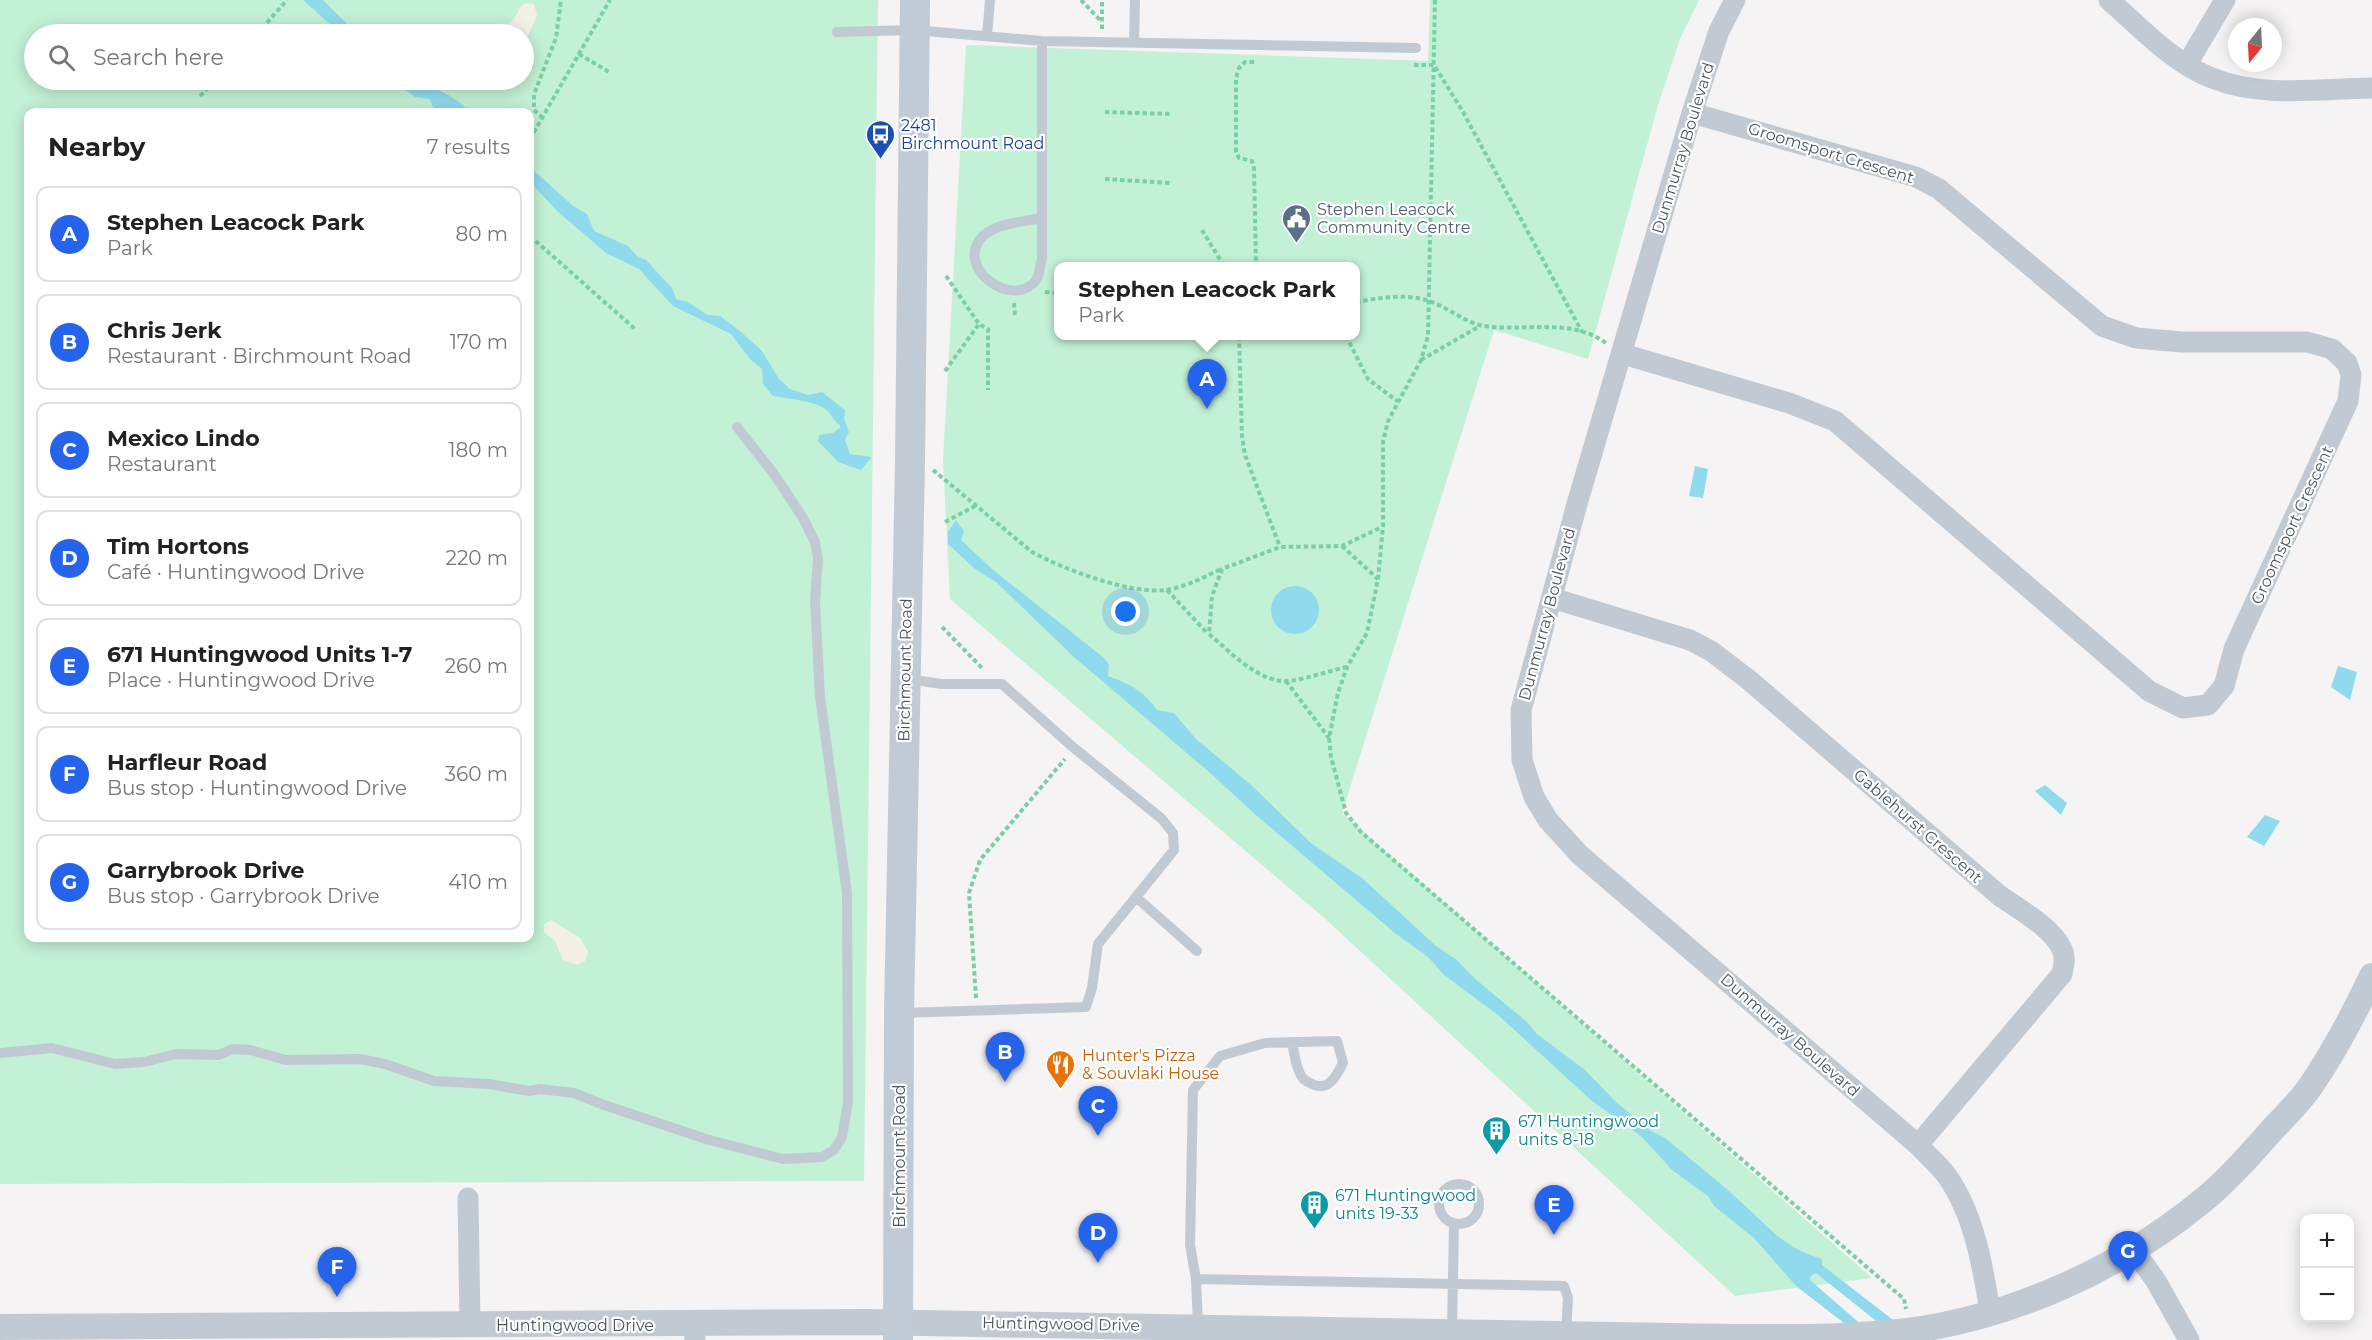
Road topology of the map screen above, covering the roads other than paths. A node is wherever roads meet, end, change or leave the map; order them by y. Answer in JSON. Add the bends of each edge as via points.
{"nodes":[{"id":1,"x":915,"y":0,"type":"edge"},
{"id":2,"x":990,"y":0,"type":"edge"},
{"id":3,"x":1135,"y":0,"type":"edge"},
{"id":4,"x":1735,"y":0,"type":"edge"},
{"id":5,"x":2109,"y":0,"type":"edge"},
{"id":6,"x":2225,"y":0,"type":"edge"},
{"id":7,"x":914,"y":30,"type":"junction"},
{"id":8,"x":837,"y":33,"type":"dead end"},
{"id":9,"x":987,"y":36,"type":"junction"},
{"id":10,"x":1042,"y":40,"type":"junction"},
{"id":11,"x":1134,"y":42,"type":"junction"},
{"id":12,"x":1416,"y":48,"type":"dead end"},
{"id":13,"x":2187,"y":64,"type":"junction"},
{"id":14,"x":2372,"y":88,"type":"edge"},
{"id":15,"x":1692,"y":113,"type":"junction"},
{"id":16,"x":1041,"y":218,"type":"junction"},
{"id":17,"x":1623,"y":354,"type":"junction"},
{"id":18,"x":737,"y":427,"type":"dead end"},
{"id":19,"x":1552,"y":598,"type":"junction"},
{"id":20,"x":905,"y":679,"type":"junction"},
{"id":21,"x":1137,"y":898,"type":"junction"},
{"id":22,"x":1197,"y":951,"type":"dead end"},
{"id":23,"x":2372,"y":976,"type":"edge"},
{"id":24,"x":899,"y":1013,"type":"junction"},
{"id":25,"x":1292,"y":1042,"type":"junction"},
{"id":26,"x":0,"y":1053,"type":"edge"},
{"id":27,"x":1918,"y":1145,"type":"junction"},
{"id":28,"x":468,"y":1198,"type":"dead end"},
{"id":29,"x":1454,"y":1224,"type":"dead end"},
{"id":30,"x":2134,"y":1250,"type":"junction"},
{"id":31,"x":1196,"y":1279,"type":"junction"},
{"id":32,"x":1452,"y":1284,"type":"junction"},
{"id":33,"x":1990,"y":1312,"type":"junction"},
{"id":34,"x":470,"y":1325,"type":"junction"},
{"id":35,"x":1198,"y":1326,"type":"junction"},
{"id":36,"x":0,"y":1327,"type":"edge"},
{"id":37,"x":898,"y":1331,"type":"edge"},
{"id":38,"x":1452,"y":1331,"type":"junction"},
{"id":39,"x":695,"y":1332,"type":"edge"},
{"id":40,"x":185,"y":1333,"type":"edge"},
{"id":41,"x":1264,"y":1334,"type":"edge"},
{"id":42,"x":1566,"y":1334,"type":"junction"},
{"id":43,"x":2189,"y":1340,"type":"edge"}],
"edges":[{"from":1,"to":7,"type":"main road","name":"Birchmount Road"},
{"from":2,"to":9,"type":"lane"},
{"from":3,"to":11,"type":"lane"},
{"from":4,"to":15,"type":"street","name":"Dunmurray Boulevard","via":[[1719,30]]},
{"from":5,"to":13,"type":"street"},
{"from":6,"to":13,"type":"street"},
{"from":7,"to":8,"type":"lane"},
{"from":7,"to":9,"type":"lane"},
{"from":7,"to":20,"type":"main road","name":"Birchmount Road"},
{"from":9,"to":10,"type":"lane"},
{"from":10,"to":11,"type":"lane"},
{"from":10,"to":16,"type":"lane"},
{"from":11,"to":12,"type":"lane"},
{"from":13,"to":14,"type":"street","via":[[2236,87]]},
{"from":15,"to":17,"type":"street","name":"Dunmurray Boulevard"},
{"from":15,"to":17,"type":"street","name":"Groomsport Crescent","via":[[1916,177],[1940,189],[2102,326],[2136,338],[2307,342],[2332,349],[2347,363],[2351,375],[2348,401],[2234,649],[2224,686],[2208,705],[2183,708],[2149,691],[1835,421],[1789,403]]},
{"from":16,"to":16,"type":"lane","via":[[1042,258],[1031,285],[1013,291],[992,284],[979,273],[974,260],[977,244],[984,235],[997,227]]},
{"from":17,"to":19,"type":"street","name":"Dunmurray Boulevard"},
{"from":18,"to":26,"type":"lane","via":[[803,518],[819,559],[816,601],[820,697],[847,893],[848,1102],[842,1137],[834,1150],[822,1157],[783,1159],[685,1132],[574,1093],[434,1081],[360,1059],[286,1060],[232,1049],[219,1055],[176,1054],[115,1065],[52,1048]]},
{"from":19,"to":27,"type":"street","name":"Dunmurray Boulevard","via":[[1525,690],[1520,725],[1522,760],[1548,820],[1580,855]]},
{"from":19,"to":27,"type":"street","name":"Gablehurst Crescent","via":[[1690,640],[1711,651],[2057,940],[2064,956],[2062,974]]},
{"from":20,"to":21,"type":"lane","via":[[941,684],[1002,684],[1162,819],[1173,833],[1174,850]]},
{"from":20,"to":24,"type":"main road","name":"Birchmount Road"},
{"from":21,"to":22,"type":"lane"},
{"from":21,"to":24,"type":"lane","via":[[1098,944],[1086,1007]]},
{"from":23,"to":30,"type":"street","name":"Huntingwood Drive","via":[[2351,1022],[2309,1088],[2202,1202]]},
{"from":24,"to":37,"type":"main road","name":"Birchmount Road"},
{"from":25,"to":25,"type":"lane","via":[[1337,1041],[1343,1063],[1335,1079],[1326,1086],[1304,1080]]},
{"from":25,"to":31,"type":"lane","via":[[1265,1043],[1220,1056],[1193,1090],[1190,1245]]},
{"from":27,"to":33,"type":"street","name":"Dunmurray Boulevard","via":[[1955,1188],[1975,1239]]},
{"from":28,"to":34,"type":"street"},
{"from":29,"to":32,"type":"lane"},
{"from":30,"to":33,"type":"street","name":"Huntingwood Drive","via":[[2059,1288]]},
{"from":30,"to":43,"type":"street"},
{"from":31,"to":32,"type":"lane"},
{"from":31,"to":35,"type":"lane"},
{"from":32,"to":38,"type":"lane"},
{"from":32,"to":42,"type":"lane","via":[[1564,1286],[1568,1298]]},
{"from":33,"to":42,"type":"street","name":"Huntingwood Drive","via":[[1918,1329],[1852,1336]]},
{"from":34,"to":39,"type":"street","name":"Huntingwood Drive"},
{"from":34,"to":40,"type":"street","name":"Huntingwood Drive"},
{"from":35,"to":37,"type":"street","name":"Huntingwood Drive"},
{"from":35,"to":41,"type":"street","name":"Huntingwood Drive"},
{"from":36,"to":40,"type":"street","name":"Huntingwood Drive"},
{"from":37,"to":39,"type":"street","name":"Huntingwood Drive"},
{"from":38,"to":41,"type":"street","name":"Huntingwood Drive"},
{"from":38,"to":42,"type":"street","name":"Huntingwood Drive"}]}
